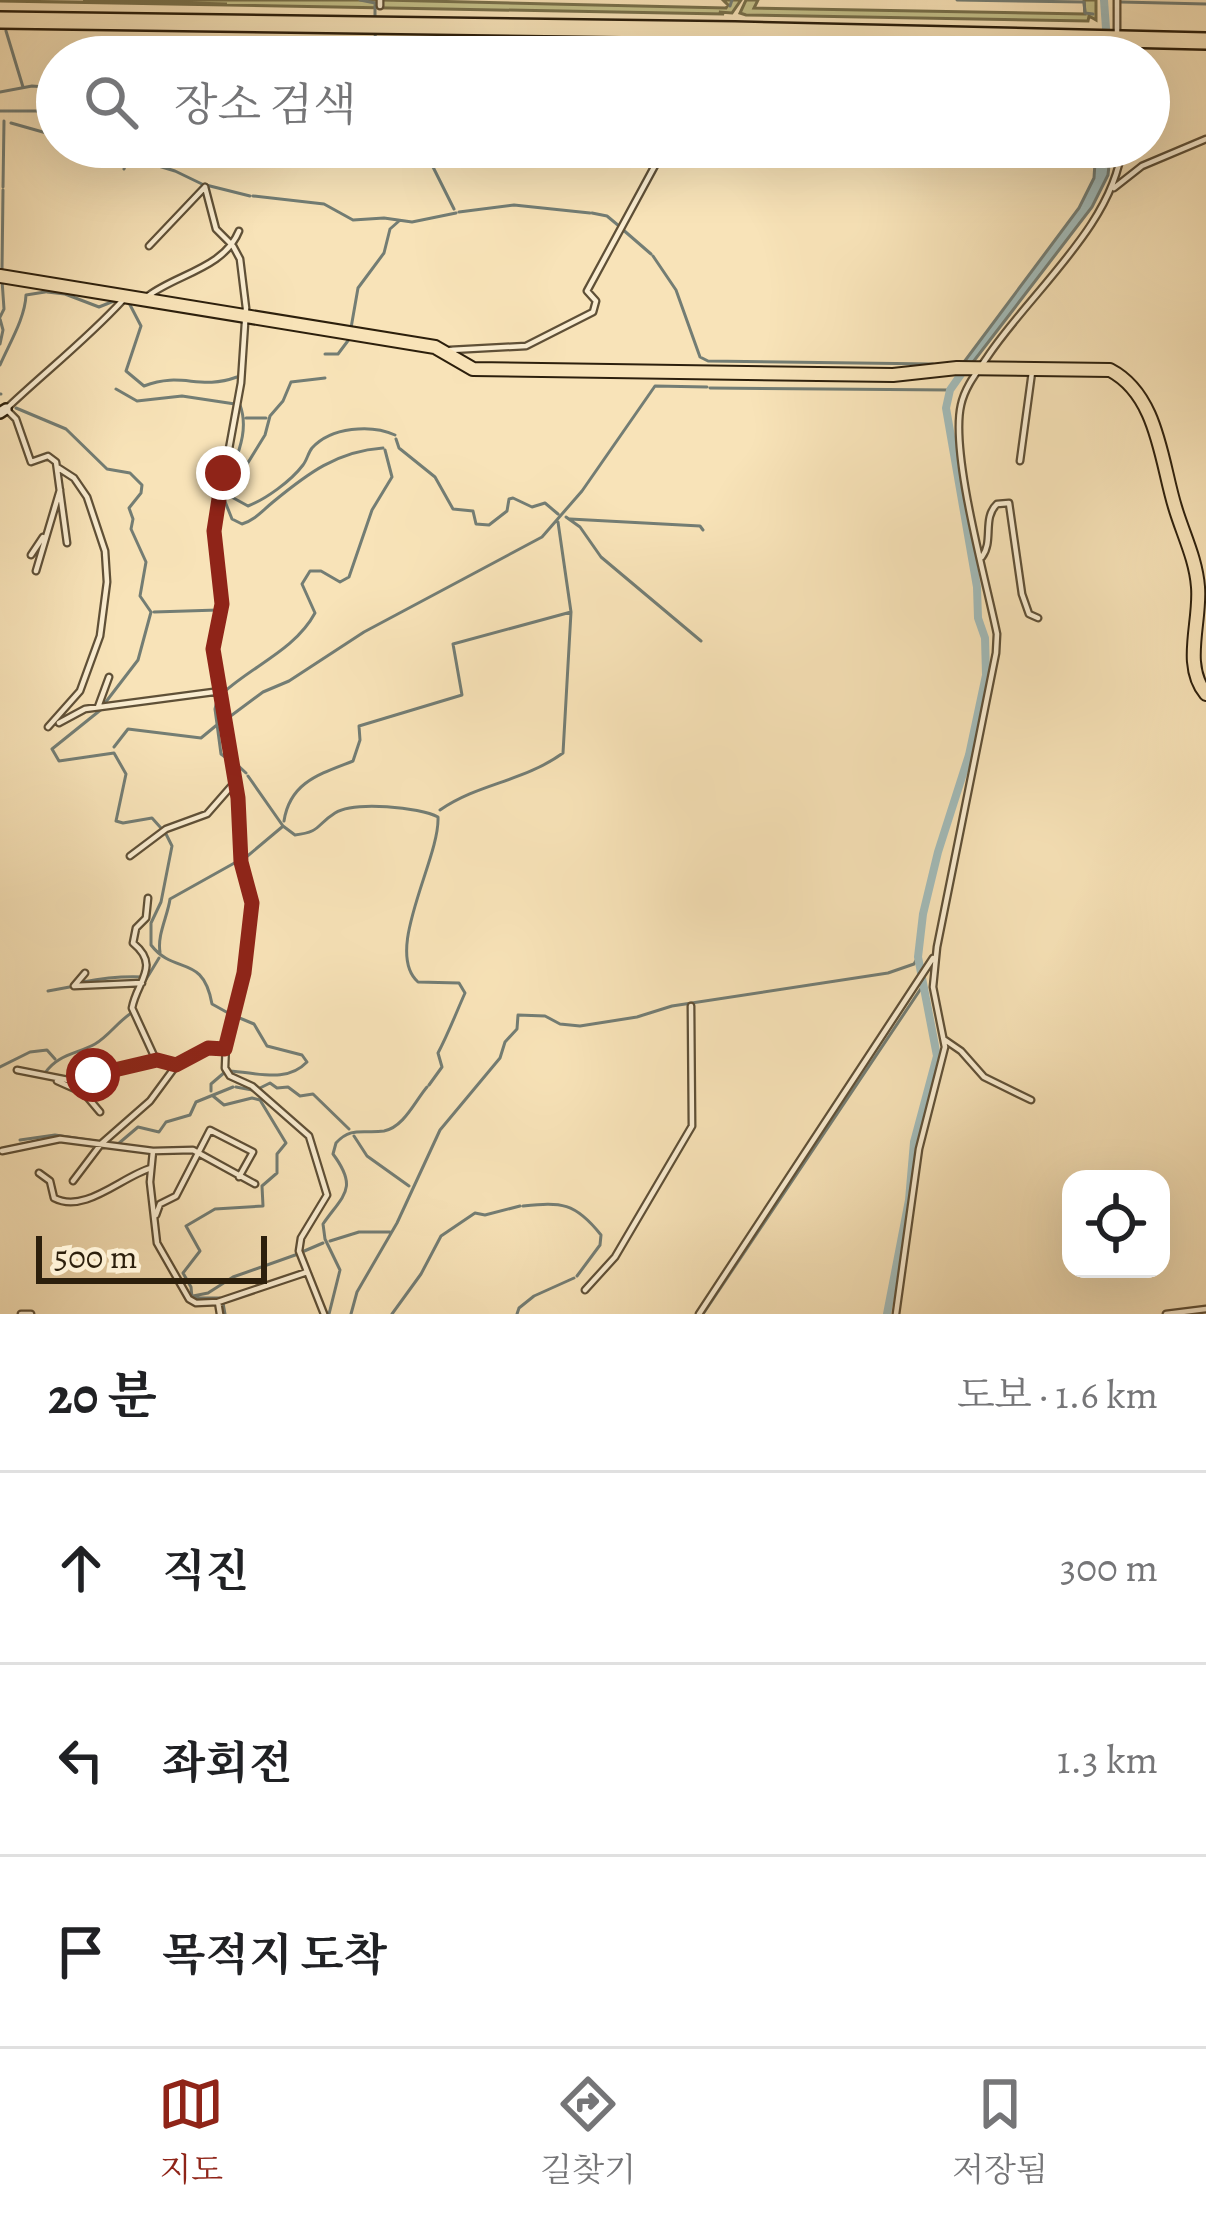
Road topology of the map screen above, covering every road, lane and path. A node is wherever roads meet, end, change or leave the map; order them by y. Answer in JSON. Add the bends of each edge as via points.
{"nodes":[{"id":1,"x":1117,"y":0,"type":"edge"},
{"id":2,"x":0,"y":10,"type":"edge"},
{"id":3,"x":377,"y":15,"type":"edge"},
{"id":4,"x":0,"y":20,"type":"edge"},
{"id":5,"x":729,"y":28,"type":"junction"},
{"id":6,"x":1206,"y":31,"type":"edge"},
{"id":7,"x":726,"y":36,"type":"edge"},
{"id":8,"x":1100,"y":36,"type":"edge"},
{"id":9,"x":1116,"y":36,"type":"edge"},
{"id":10,"x":1150,"y":36,"type":"edge"},
{"id":11,"x":1170,"y":40,"type":"edge"},
{"id":12,"x":1206,"y":41,"type":"edge"},
{"id":13,"x":1206,"y":140,"type":"edge"},
{"id":14,"x":1170,"y":155,"type":"edge"},
{"id":15,"x":653,"y":168,"type":"edge"},
{"id":16,"x":1116,"y":168,"type":"edge"},
{"id":17,"x":1140,"y":168,"type":"edge"},
{"id":18,"x":1110,"y":192,"type":"junction"},
{"id":19,"x":239,"y":231,"type":"dead end"},
{"id":20,"x":149,"y":246,"type":"dead end"},
{"id":21,"x":233,"y":246,"type":"junction"},
{"id":22,"x":0,"y":275,"type":"edge"},
{"id":23,"x":125,"y":297,"type":"junction"},
{"id":24,"x":143,"y":300,"type":"junction"},
{"id":25,"x":247,"y":316,"type":"junction"},
{"id":26,"x":440,"y":349,"type":"junction"},
{"id":27,"x":969,"y":368,"type":"junction"},
{"id":28,"x":1031,"y":369,"type":"junction"},
{"id":29,"x":3,"y":411,"type":"edge"},
{"id":30,"x":1020,"y":461,"type":"dead end"},
{"id":31,"x":57,"y":467,"type":"junction"},
{"id":32,"x":61,"y":487,"type":"junction"},
{"id":33,"x":46,"y":532,"type":"junction"},
{"id":34,"x":67,"y":543,"type":"dead end"},
{"id":35,"x":31,"y":555,"type":"dead end"},
{"id":36,"x":982,"y":557,"type":"junction"},
{"id":37,"x":36,"y":571,"type":"dead end"},
{"id":38,"x":1038,"y":618,"type":"dead end"},
{"id":39,"x":109,"y":677,"type":"dead end"},
{"id":40,"x":220,"y":691,"type":"junction"},
{"id":41,"x":1206,"y":694,"type":"edge"},
{"id":42,"x":98,"y":706,"type":"junction"},
{"id":43,"x":59,"y":723,"type":"dead end"},
{"id":44,"x":48,"y":727,"type":"dead end"},
{"id":45,"x":235,"y":782,"type":"junction"},
{"id":46,"x":130,"y":856,"type":"dead end"},
{"id":47,"x":148,"y":898,"type":"dead end"},
{"id":48,"x":936,"y":953,"type":"junction"},
{"id":49,"x":85,"y":973,"type":"dead end"},
{"id":50,"x":142,"y":983,"type":"junction"},
{"id":51,"x":691,"y":1006,"type":"dead end"},
{"id":52,"x":945,"y":1040,"type":"junction"},
{"id":53,"x":225,"y":1049,"type":"junction"},
{"id":54,"x":157,"y":1060,"type":"junction"},
{"id":55,"x":176,"y":1065,"type":"junction"},
{"id":56,"x":17,"y":1070,"type":"dead end"},
{"id":57,"x":54,"y":1079,"type":"junction"},
{"id":58,"x":1031,"y":1100,"type":"dead end"},
{"id":59,"x":100,"y":1112,"type":"dead end"},
{"id":60,"x":101,"y":1144,"type":"junction"},
{"id":61,"x":2,"y":1151,"type":"edge"},
{"id":62,"x":153,"y":1151,"type":"junction"},
{"id":63,"x":198,"y":1153,"type":"junction"},
{"id":64,"x":151,"y":1168,"type":"junction"},
{"id":65,"x":39,"y":1173,"type":"dead end"},
{"id":66,"x":239,"y":1177,"type":"junction"},
{"id":67,"x":73,"y":1181,"type":"dead end"},
{"id":68,"x":255,"y":1184,"type":"dead end"},
{"id":69,"x":156,"y":1217,"type":"junction"},
{"id":70,"x":307,"y":1273,"type":"junction"},
{"id":71,"x":585,"y":1290,"type":"dead end"},
{"id":72,"x":218,"y":1302,"type":"junction"},
{"id":73,"x":1206,"y":1309,"type":"edge"},
{"id":74,"x":21,"y":1314,"type":"edge"},
{"id":75,"x":31,"y":1314,"type":"edge"},
{"id":76,"x":220,"y":1314,"type":"edge"},
{"id":77,"x":324,"y":1314,"type":"edge"},
{"id":78,"x":699,"y":1314,"type":"edge"},
{"id":79,"x":896,"y":1314,"type":"edge"},
{"id":80,"x":1166,"y":1314,"type":"edge"}],
"edges":[{"from":1,"to":9,"type":"street"},
{"from":2,"to":3,"type":"highway"},
{"from":3,"to":4,"type":"highway"},
{"from":3,"to":5,"type":"highway"},
{"from":5,"to":7,"type":"street"},
{"from":5,"to":8,"type":"highway"},
{"from":6,"to":10,"type":"highway"},
{"from":11,"to":12,"type":"highway"},
{"from":13,"to":14,"type":"street"},
{"from":15,"to":26,"type":"street","via":[[586,291],[596,301],[593,312],[526,346]]},
{"from":16,"to":18,"type":"street"},
{"from":17,"to":18,"type":"street"},
{"from":18,"to":27,"type":"street"},
{"from":19,"to":21,"type":"street"},
{"from":20,"to":21,"type":"street","via":[[205,187],[216,229]]},
{"from":21,"to":24,"type":"street"},
{"from":21,"to":25,"type":"street"},
{"from":22,"to":23,"type":"main road"},
{"from":23,"to":24,"type":"main road"},
{"from":23,"to":29,"type":"street"},
{"from":24,"to":25,"type":"main road"},
{"from":25,"to":26,"type":"main road"},
{"from":25,"to":40,"type":"street","via":[[214,531]]},
{"from":26,"to":27,"type":"main road","via":[[473,369],[902,375]]},
{"from":27,"to":28,"type":"main road"},
{"from":27,"to":36,"type":"street","via":[[959,420]]},
{"from":28,"to":30,"type":"street"},
{"from":28,"to":41,"type":"main road","via":[[1102,368],[1132,388],[1161,443],[1196,569],[1193,666]]},
{"from":29,"to":31,"type":"street","via":[[20,427],[32,462],[49,456]]},
{"from":31,"to":32,"type":"street"},
{"from":31,"to":44,"type":"street","via":[[87,497],[105,551],[106,600],[80,691]]},
{"from":32,"to":33,"type":"street"},
{"from":32,"to":34,"type":"street"},
{"from":33,"to":35,"type":"street"},
{"from":33,"to":37,"type":"street"},
{"from":36,"to":38,"type":"street","via":[[990,510],[1009,503],[1022,594]]},
{"from":36,"to":48,"type":"street","via":[[996,653]]},
{"from":39,"to":42,"type":"street"},
{"from":40,"to":42,"type":"street"},
{"from":40,"to":45,"type":"street"},
{"from":42,"to":43,"type":"street"},
{"from":45,"to":46,"type":"street","via":[[207,814],[166,829]]},
{"from":45,"to":53,"type":"street","via":[[252,914]]},
{"from":47,"to":50,"type":"street","via":[[133,943],[147,960]]},
{"from":48,"to":52,"type":"street","via":[[933,987]]},
{"from":48,"to":78,"type":"street"},
{"from":49,"to":50,"type":"street","via":[[74,986]]},
{"from":50,"to":54,"type":"street","via":[[132,1008]]},
{"from":51,"to":71,"type":"street","via":[[692,1126],[615,1257]]},
{"from":52,"to":58,"type":"street","via":[[984,1077]]},
{"from":52,"to":79,"type":"street","via":[[919,1150]]},
{"from":53,"to":55,"type":"street","via":[[208,1048]]},
{"from":53,"to":70,"type":"street","via":[[226,1072],[260,1092],[314,1144],[328,1189],[301,1238]]},
{"from":54,"to":55,"type":"street"},
{"from":54,"to":57,"type":"street"},
{"from":55,"to":60,"type":"street"},
{"from":56,"to":57,"type":"street"},
{"from":57,"to":59,"type":"street","via":[[84,1093]]},
{"from":60,"to":61,"type":"street","via":[[43,1140]]},
{"from":60,"to":62,"type":"street"},
{"from":60,"to":67,"type":"street"},
{"from":62,"to":63,"type":"street"},
{"from":62,"to":64,"type":"street"},
{"from":63,"to":66,"type":"street"},
{"from":63,"to":66,"type":"street","via":[[211,1130],[253,1152]]},
{"from":63,"to":69,"type":"street"},
{"from":64,"to":65,"type":"street","via":[[67,1203],[54,1198]]},
{"from":64,"to":69,"type":"street"},
{"from":66,"to":68,"type":"street"},
{"from":69,"to":72,"type":"street","via":[[157,1243],[189,1299]]},
{"from":70,"to":72,"type":"street"},
{"from":70,"to":77,"type":"street"},
{"from":72,"to":76,"type":"street"},
{"from":73,"to":80,"type":"street"},
{"from":74,"to":75,"type":"street"}]}
